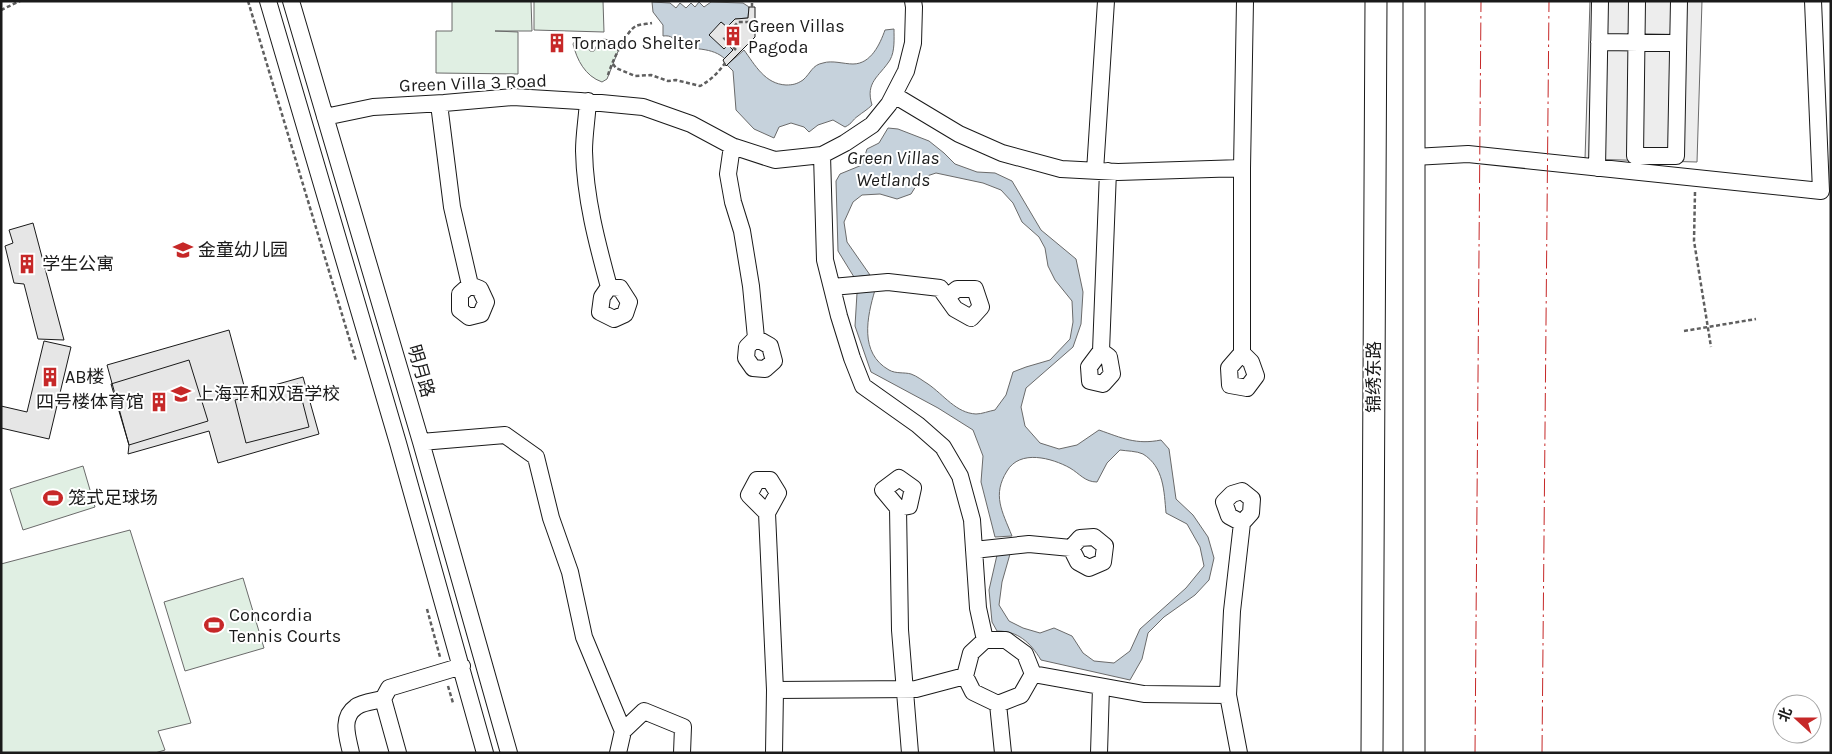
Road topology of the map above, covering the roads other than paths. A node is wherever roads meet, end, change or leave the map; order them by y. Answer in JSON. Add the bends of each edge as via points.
{"nodes":[{"id":1,"x":268,"y":1,"type":"edge"},
{"id":2,"x":291,"y":1,"type":"edge"},
{"id":3,"x":913,"y":1,"type":"edge"},
{"id":4,"x":1245,"y":1,"type":"edge"},
{"id":5,"x":1376,"y":1,"type":"edge"},
{"id":6,"x":1414,"y":1,"type":"edge"},
{"id":7,"x":1600,"y":1,"type":"edge"},
{"id":8,"x":1636,"y":1,"type":"edge"},
{"id":9,"x":1678,"y":1,"type":"edge"},
{"id":10,"x":1813,"y":1,"type":"edge"},
{"id":11,"x":1105,"y":2,"type":"edge"},
{"id":12,"x":1599,"y":42,"type":"junction"},
{"id":13,"x":1636,"y":42,"type":"junction"},
{"id":14,"x":1678,"y":43,"type":"junction"},
{"id":15,"x":894,"y":95,"type":"junction"},
{"id":16,"x":588,"y":101,"type":"junction"},
{"id":17,"x":439,"y":104,"type":"junction"},
{"id":18,"x":325,"y":117,"type":"junction"},
{"id":19,"x":732,"y":146,"type":"junction"},
{"id":20,"x":822,"y":155,"type":"junction"},
{"id":21,"x":1414,"y":157,"type":"junction"},
{"id":22,"x":1242,"y":168,"type":"junction"},
{"id":23,"x":1597,"y":168,"type":"junction"},
{"id":24,"x":1102,"y":171,"type":"junction"},
{"id":25,"x":470,"y":285,"type":"dead end"},
{"id":26,"x":832,"y":287,"type":"junction"},
{"id":27,"x":609,"y":288,"type":"dead end"},
{"id":28,"x":947,"y":297,"type":"dead end"},
{"id":29,"x":756,"y":338,"type":"dead end"},
{"id":30,"x":1101,"y":351,"type":"dead end"},
{"id":31,"x":1242,"y":353,"type":"dead end"},
{"id":32,"x":421,"y":442,"type":"junction"},
{"id":33,"x":898,"y":508,"type":"dead end"},
{"id":34,"x":767,"y":514,"type":"dead end"},
{"id":35,"x":1242,"y":523,"type":"dead end"},
{"id":36,"x":1071,"y":548,"type":"dead end"},
{"id":37,"x":974,"y":550,"type":"junction"},
{"id":38,"x":985,"y":640,"type":"junction"},
{"id":39,"x":462,"y":666,"type":"junction"},
{"id":40,"x":1033,"y":674,"type":"junction"},
{"id":41,"x":965,"y":676,"type":"junction"},
{"id":42,"x":1101,"y":687,"type":"junction"},
{"id":43,"x":906,"y":689,"type":"junction"},
{"id":44,"x":775,"y":690,"type":"junction"},
{"id":45,"x":1228,"y":695,"type":"junction"},
{"id":46,"x":383,"y":699,"type":"junction"},
{"id":47,"x":998,"y":704,"type":"junction"},
{"id":48,"x":623,"y":731,"type":"junction"},
{"id":49,"x":351,"y":753,"type":"edge"},
{"id":50,"x":398,"y":753,"type":"edge"},
{"id":51,"x":486,"y":753,"type":"edge"},
{"id":52,"x":509,"y":753,"type":"edge"},
{"id":53,"x":618,"y":753,"type":"edge"},
{"id":54,"x":682,"y":753,"type":"edge"},
{"id":55,"x":774,"y":753,"type":"edge"},
{"id":56,"x":910,"y":753,"type":"edge"},
{"id":57,"x":1003,"y":753,"type":"edge"},
{"id":58,"x":1099,"y":753,"type":"edge"},
{"id":59,"x":1239,"y":753,"type":"edge"},
{"id":60,"x":1372,"y":753,"type":"edge"},
{"id":61,"x":1414,"y":753,"type":"edge"}],
"edges":[{"from":1,"to":39,"type":"street"},
{"from":2,"to":18,"type":"street","name":"明月路"},
{"from":3,"to":15,"type":"street","name":"Green Villa 3 Road","via":[[913,44],[906,71]]},
{"from":4,"to":22,"type":"street"},
{"from":5,"to":60,"type":"main road","name":"锦绣东路"},
{"from":6,"to":21,"type":"main road"},
{"from":7,"to":12,"type":"street"},
{"from":8,"to":13,"type":"street"},
{"from":9,"to":14,"type":"street"},
{"from":10,"to":23,"type":"street","via":[[1821,191]]},
{"from":11,"to":24,"type":"street"},
{"from":12,"to":13,"type":"street"},
{"from":12,"to":23,"type":"street"},
{"from":13,"to":14,"type":"street"},
{"from":13,"to":14,"type":"street","via":[[1634,156],[1676,156]]},
{"from":15,"to":20,"type":"street","name":"Green Villa 3 Road","via":[[872,124]]},
{"from":15,"to":24,"type":"street","via":[[958,134],[1002,154],[1061,169]]},
{"from":16,"to":17,"type":"street","name":"Green Villa 3 Road","via":[[513,97]]},
{"from":16,"to":19,"type":"street","name":"Green Villa 3 Road","via":[[643,107],[691,124]]},
{"from":16,"to":27,"type":"street","via":[[584,151],[588,193],[594,235]]},
{"from":17,"to":18,"type":"street","name":"Green Villa 3 Road","via":[[373,107]]},
{"from":17,"to":25,"type":"street","via":[[452,207]]},
{"from":18,"to":32,"type":"street","name":"明月路"},
{"from":19,"to":20,"type":"street","name":"Green Villa 3 Road","via":[[776,160]]},
{"from":19,"to":29,"type":"street","via":[[728,174],[742,231]]},
{"from":20,"to":26,"type":"street","via":[[825,260]]},
{"from":21,"to":23,"type":"street","via":[[1468,154]]},
{"from":21,"to":61,"type":"main road"},
{"from":22,"to":24,"type":"street"},
{"from":22,"to":31,"type":"street"},
{"from":24,"to":30,"type":"street"},
{"from":26,"to":28,"type":"street","via":[[888,282],[940,288]]},
{"from":26,"to":37,"type":"street","via":[[863,386],[943,447],[960,476],[972,520]]},
{"from":32,"to":48,"type":"street","via":[[505,435],[536,457],[551,518],[570,572],[584,637]]},
{"from":32,"to":52,"type":"street","name":"明月路"},
{"from":33,"to":43,"type":"street","via":[[900,630]]},
{"from":34,"to":44,"type":"street"},
{"from":35,"to":45,"type":"street","via":[[1232,611]]},
{"from":36,"to":37,"type":"street","via":[[1029,544]]},
{"from":37,"to":38,"type":"street","via":[[978,608]]},
{"from":38,"to":40,"type":"street","via":[[1006,640],[1025,654]]},
{"from":38,"to":41,"type":"street","via":[[971,653]]},
{"from":39,"to":46,"type":"street","via":[[389,688]]},
{"from":39,"to":51,"type":"street"},
{"from":40,"to":42,"type":"street"},
{"from":40,"to":47,"type":"street","via":[[1020,695]]},
{"from":41,"to":43,"type":"street"},
{"from":41,"to":47,"type":"street","via":[[973,692]]},
{"from":42,"to":45,"type":"street","via":[[1144,694]]},
{"from":42,"to":58,"type":"street"},
{"from":43,"to":44,"type":"street"},
{"from":43,"to":56,"type":"street"},
{"from":44,"to":55,"type":"street"},
{"from":45,"to":59,"type":"street"},
{"from":46,"to":49,"type":"street","via":[[356,707],[350,715],[345,728]]},
{"from":46,"to":50,"type":"street"},
{"from":47,"to":57,"type":"street"},
{"from":48,"to":53,"type":"street"},
{"from":48,"to":54,"type":"street","via":[[644,711],[683,727]]}]}
